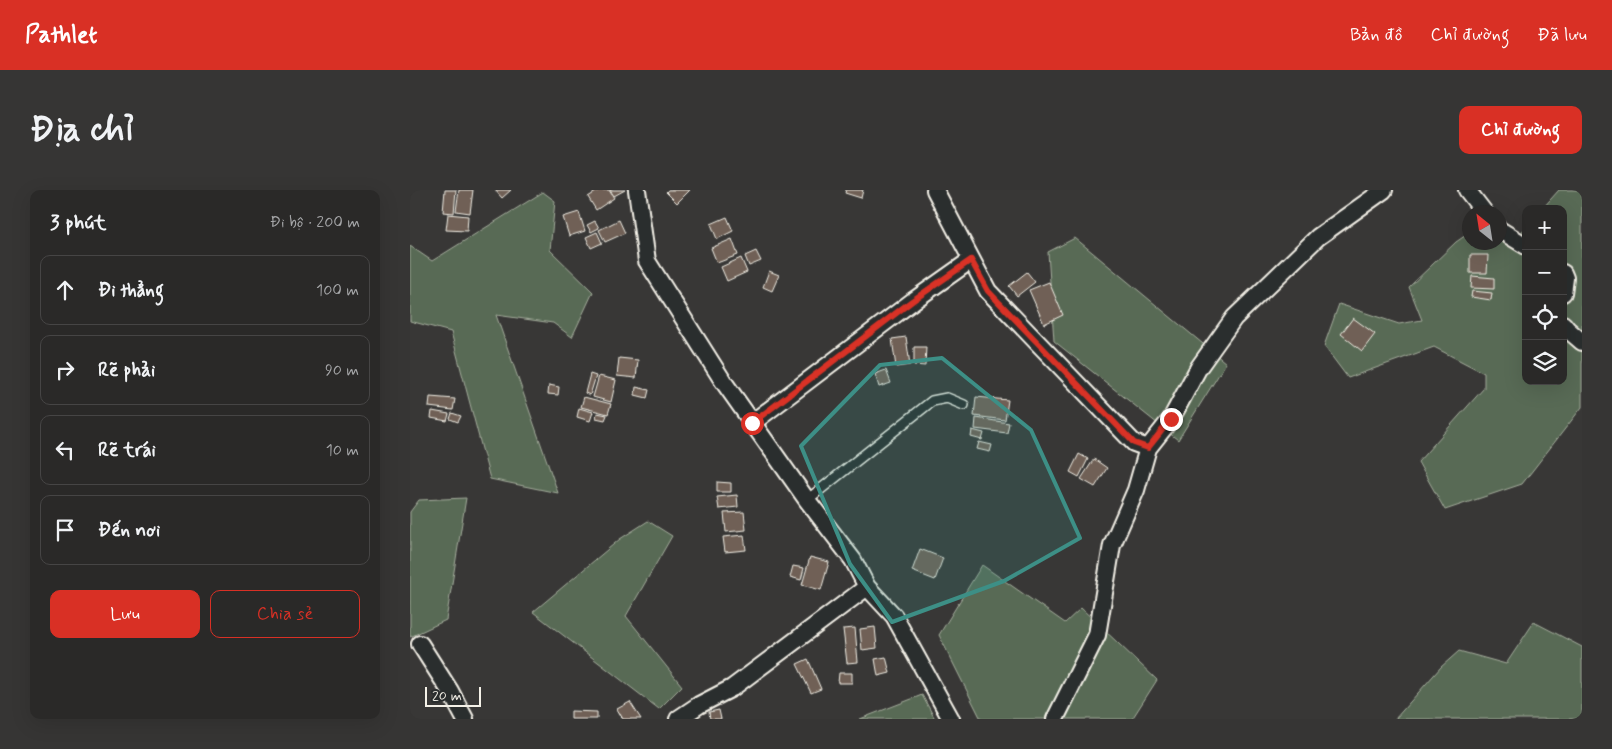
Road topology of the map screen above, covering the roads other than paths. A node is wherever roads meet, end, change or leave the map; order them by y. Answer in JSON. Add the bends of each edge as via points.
{"nodes":[{"id":1,"x":637,"y":190,"type":"edge"},
{"id":2,"x":935,"y":190,"type":"edge"},
{"id":3,"x":1384,"y":190,"type":"edge"},
{"id":4,"x":1467,"y":190,"type":"edge"},
{"id":5,"x":1479,"y":205,"type":"edge"},
{"id":6,"x":1507,"y":234,"type":"edge"},
{"id":7,"x":1522,"y":244,"type":"edge"},
{"id":8,"x":971,"y":260,"type":"junction"},
{"id":9,"x":1567,"y":329,"type":"edge"},
{"id":10,"x":1582,"y":342,"type":"edge"},
{"id":11,"x":964,"y":405,"type":"dead end"},
{"id":12,"x":752,"y":423,"type":"junction"},
{"id":13,"x":1148,"y":448,"type":"junction"},
{"id":14,"x":807,"y":500,"type":"junction"},
{"id":15,"x":867,"y":587,"type":"junction"},
{"id":16,"x":420,"y":644,"type":"dead end"},
{"id":17,"x":465,"y":719,"type":"edge"},
{"id":18,"x":678,"y":719,"type":"edge"},
{"id":19,"x":951,"y":719,"type":"edge"},
{"id":20,"x":1055,"y":719,"type":"edge"}],
"edges":[{"from":1,"to":12,"type":"street","via":[[647,261]]},
{"from":2,"to":8,"type":"street"},
{"from":3,"to":13,"type":"street","via":[[1318,238],[1234,318],[1199,366],[1171,419]]},
{"from":4,"to":5,"type":"street"},
{"from":6,"to":7,"type":"street"},
{"from":8,"to":12,"type":"street"},
{"from":8,"to":13,"type":"street","via":[[988,291],[1134,443]]},
{"from":9,"to":10,"type":"street"},
{"from":11,"to":14,"type":"lane","via":[[947,398],[932,401]]},
{"from":12,"to":14,"type":"street"},
{"from":13,"to":20,"type":"street","via":[[1136,490],[1112,545],[1097,635]]},
{"from":14,"to":15,"type":"street","via":[[853,560]]},
{"from":15,"to":18,"type":"street","via":[[732,688]]},
{"from":15,"to":19,"type":"street","via":[[894,616]]},
{"from":16,"to":17,"type":"street"}]}
